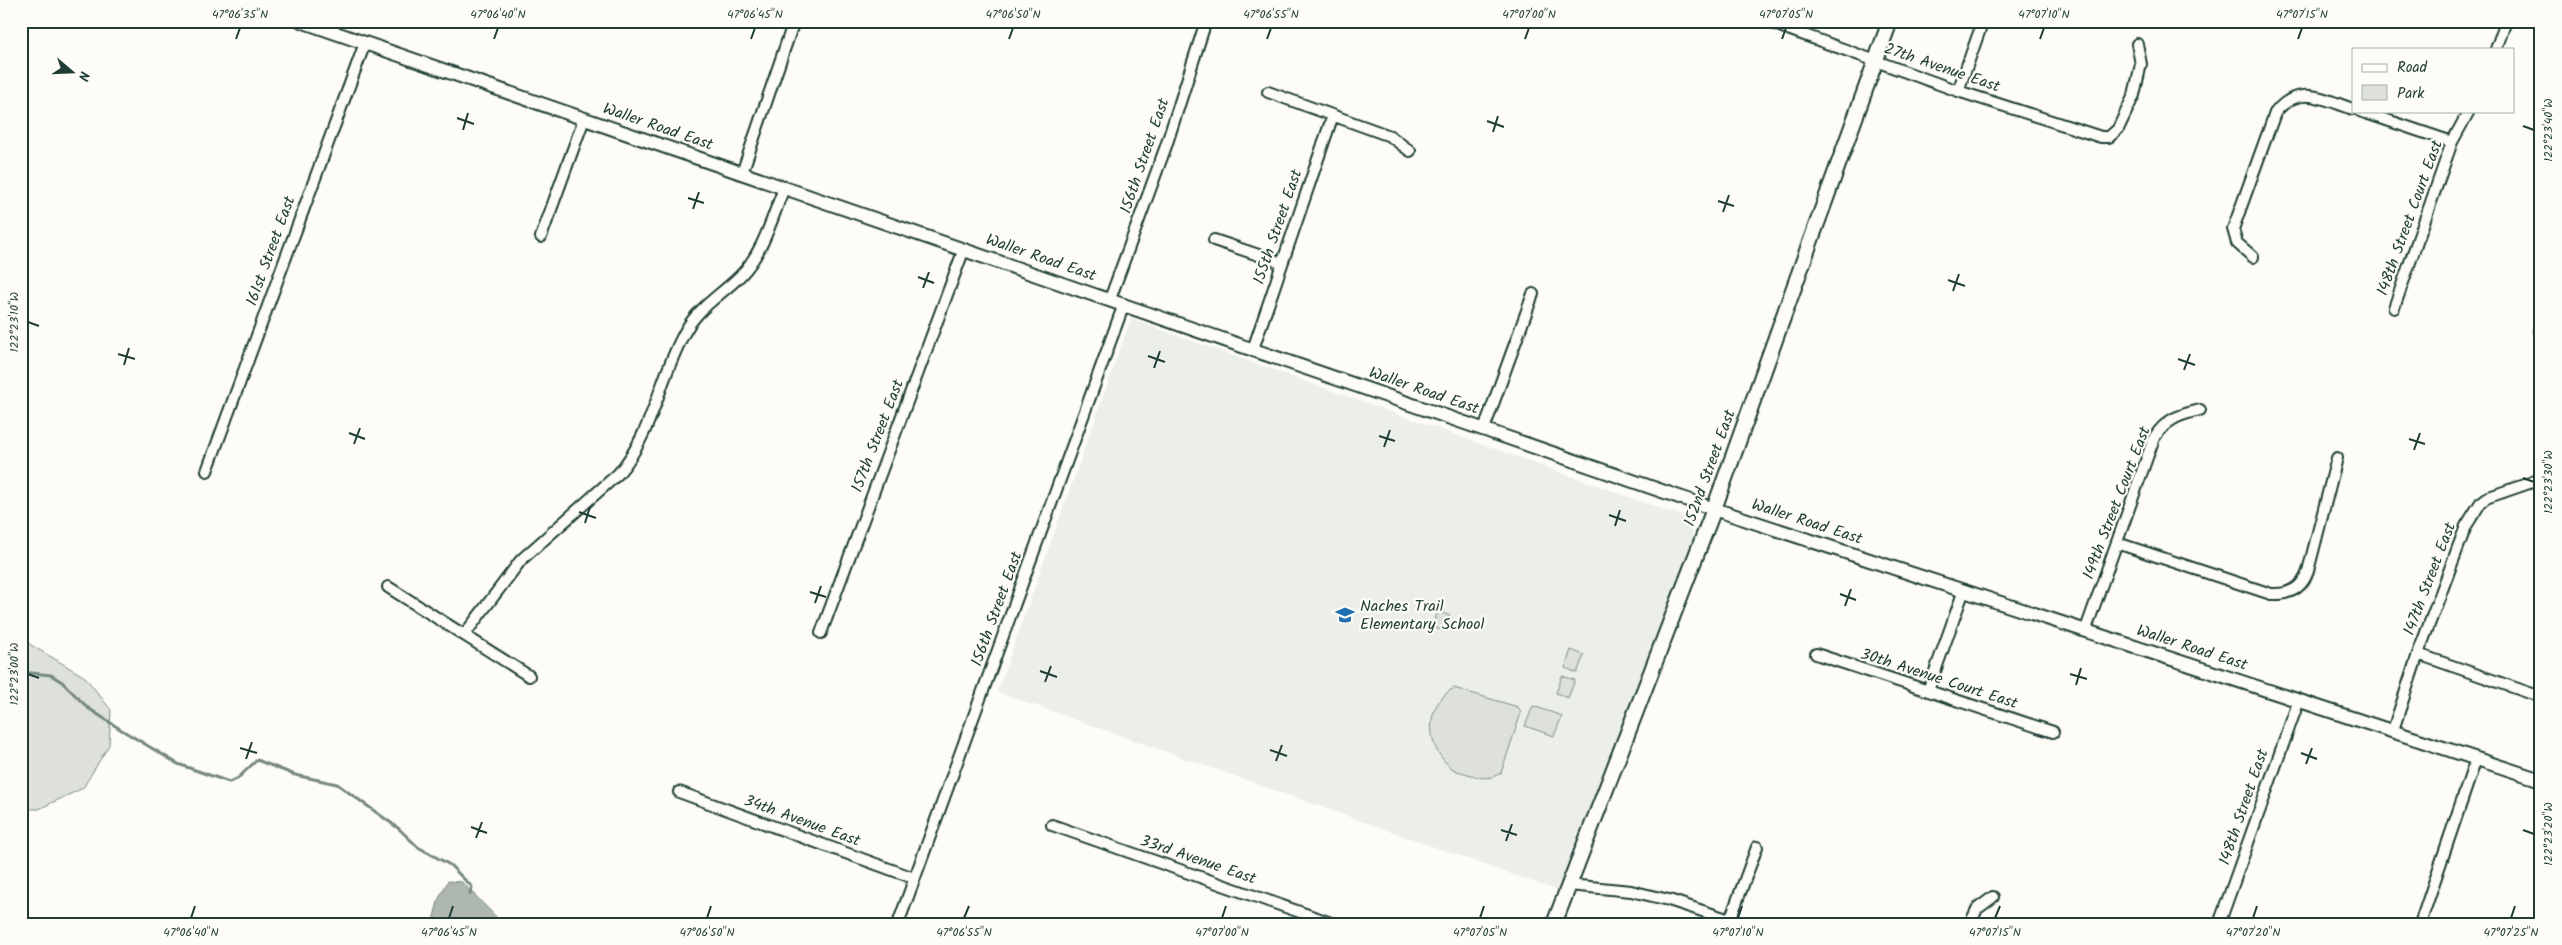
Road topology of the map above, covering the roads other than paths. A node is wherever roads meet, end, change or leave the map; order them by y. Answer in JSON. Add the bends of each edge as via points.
{"nodes":[{"id":1,"x":300,"y":21,"type":"edge"},
{"id":2,"x":794,"y":21,"type":"edge"},
{"id":3,"x":1206,"y":21,"type":"edge"},
{"id":4,"x":1766,"y":21,"type":"edge"},
{"id":5,"x":1890,"y":21,"type":"edge"},
{"id":6,"x":1983,"y":21,"type":"edge"},
{"id":7,"x":2506,"y":21,"type":"edge"},
{"id":8,"x":365,"y":43,"type":"junction"},
{"id":9,"x":2137,"y":44,"type":"dead end"},
{"id":10,"x":2496,"y":48,"type":"edge"},
{"id":11,"x":1876,"y":61,"type":"junction"},
{"id":12,"x":1958,"y":91,"type":"junction"},
{"id":13,"x":1268,"y":92,"type":"dead end"},
{"id":14,"x":2352,"y":109,"type":"edge"},
{"id":15,"x":2363,"y":112,"type":"edge"},
{"id":16,"x":2468,"y":112,"type":"edge"},
{"id":17,"x":1333,"y":115,"type":"junction"},
{"id":18,"x":584,"y":120,"type":"junction"},
{"id":19,"x":2452,"y":142,"type":"junction"},
{"id":20,"x":1410,"y":151,"type":"dead end"},
{"id":21,"x":742,"y":173,"type":"junction"},
{"id":22,"x":784,"y":188,"type":"junction"},
{"id":23,"x":541,"y":237,"type":"dead end"},
{"id":24,"x":1214,"y":240,"type":"dead end"},
{"id":25,"x":964,"y":249,"type":"junction"},
{"id":26,"x":2253,"y":257,"type":"dead end"},
{"id":27,"x":1282,"y":263,"type":"junction"},
{"id":28,"x":1533,"y":294,"type":"dead end"},
{"id":29,"x":1110,"y":300,"type":"junction"},
{"id":30,"x":1124,"y":304,"type":"junction"},
{"id":31,"x":2394,"y":308,"type":"dead end"},
{"id":32,"x":1253,"y":349,"type":"junction"},
{"id":33,"x":2200,"y":410,"type":"dead end"},
{"id":34,"x":1484,"y":429,"type":"junction"},
{"id":35,"x":2337,"y":458,"type":"dead end"},
{"id":36,"x":207,"y":471,"type":"dead end"},
{"id":37,"x":2541,"y":479,"type":"edge"},
{"id":38,"x":1714,"y":508,"type":"junction"},
{"id":39,"x":2117,"y":543,"type":"junction"},
{"id":40,"x":388,"y":587,"type":"dead end"},
{"id":41,"x":1964,"y":590,"type":"junction"},
{"id":42,"x":2086,"y":630,"type":"junction"},
{"id":43,"x":465,"y":634,"type":"junction"},
{"id":44,"x":821,"y":634,"type":"dead end"},
{"id":45,"x":1816,"y":654,"type":"dead end"},
{"id":46,"x":2418,"y":654,"type":"junction"},
{"id":47,"x":529,"y":676,"type":"dead end"},
{"id":48,"x":1928,"y":691,"type":"junction"},
{"id":49,"x":2541,"y":697,"type":"edge"},
{"id":50,"x":2298,"y":700,"type":"junction"},
{"id":51,"x":2393,"y":730,"type":"junction"},
{"id":52,"x":2053,"y":732,"type":"dead end"},
{"id":53,"x":2476,"y":759,"type":"junction"},
{"id":54,"x":2541,"y":780,"type":"edge"},
{"id":55,"x":679,"y":792,"type":"dead end"},
{"id":56,"x":1052,"y":825,"type":"dead end"},
{"id":57,"x":1757,"y":847,"type":"dead end"},
{"id":58,"x":914,"y":878,"type":"junction"},
{"id":59,"x":1570,"y":885,"type":"junction"},
{"id":60,"x":1993,"y":897,"type":"dead end"},
{"id":61,"x":1713,"y":920,"type":"edge"},
{"id":62,"x":1730,"y":920,"type":"junction"},
{"id":63,"x":898,"y":924,"type":"edge"},
{"id":64,"x":1334,"y":924,"type":"edge"},
{"id":65,"x":1554,"y":924,"type":"edge"},
{"id":66,"x":1742,"y":924,"type":"edge"},
{"id":67,"x":1970,"y":924,"type":"edge"},
{"id":68,"x":2219,"y":924,"type":"edge"},
{"id":69,"x":2420,"y":924,"type":"edge"}],
"edges":[{"from":1,"to":8,"type":"street","name":"Waller Road East"},
{"from":2,"to":21,"type":"street"},
{"from":3,"to":29,"type":"street","name":"156th Street East","via":[[1166,146]]},
{"from":4,"to":11,"type":"street","name":"27th Avenue East"},
{"from":5,"to":11,"type":"main road","name":"152nd Street East"},
{"from":6,"to":12,"type":"street"},
{"from":7,"to":10,"type":"street"},
{"from":8,"to":18,"type":"street","name":"Waller Road East"},
{"from":8,"to":36,"type":"street","name":"161st Street East"},
{"from":9,"to":12,"type":"street","name":"27th Avenue East","via":[[2141,64],[2137,86],[2123,123],[2109,136],[2101,138],[2081,133]]},
{"from":11,"to":12,"type":"street","name":"27th Avenue East"},
{"from":11,"to":38,"type":"main road","name":"152nd Street East"},
{"from":13,"to":17,"type":"street"},
{"from":14,"to":26,"type":"street","via":[[2301,95],[2286,99],[2274,113],[2233,230],[2237,243]]},
{"from":15,"to":19,"type":"street"},
{"from":16,"to":19,"type":"street","name":"148th Street Court East"},
{"from":17,"to":20,"type":"street","via":[[1390,136]]},
{"from":17,"to":27,"type":"street","name":"155th Street East"},
{"from":18,"to":21,"type":"street","name":"Waller Road East"},
{"from":18,"to":23,"type":"street"},
{"from":19,"to":31,"type":"street","name":"148th Street Court East"},
{"from":21,"to":22,"type":"street","name":"Waller Road East"},
{"from":22,"to":25,"type":"street","name":"Waller Road East"},
{"from":22,"to":43,"type":"street","via":[[761,247],[740,276],[700,311],[685,332],[647,430],[631,459],[521,560]]},
{"from":24,"to":27,"type":"street"},
{"from":25,"to":29,"type":"street","name":"Waller Road East"},
{"from":25,"to":44,"type":"street","name":"157th Street East"},
{"from":27,"to":32,"type":"street","name":"155th Street East"},
{"from":28,"to":34,"type":"street"},
{"from":29,"to":30,"type":"street","name":"Waller Road East"},
{"from":30,"to":32,"type":"street","name":"Waller Road East"},
{"from":30,"to":58,"type":"street","name":"156th Street East"},
{"from":32,"to":34,"type":"street","name":"Waller Road East"},
{"from":33,"to":39,"type":"street","name":"149th Street Court East","via":[[2176,416],[2158,432]]},
{"from":34,"to":38,"type":"street","name":"Waller Road East"},
{"from":35,"to":39,"type":"street","via":[[2308,571],[2302,583],[2287,593],[2271,594]]},
{"from":37,"to":46,"type":"street","name":"147th Street East","via":[[2496,493],[2480,502],[2466,526]]},
{"from":38,"to":41,"type":"street","name":"Waller Road East"},
{"from":38,"to":59,"type":"main road","name":"152nd Street East"},
{"from":39,"to":42,"type":"street","name":"149th Street Court East"},
{"from":40,"to":43,"type":"street"},
{"from":41,"to":42,"type":"street","name":"Waller Road East"},
{"from":41,"to":48,"type":"street"},
{"from":42,"to":50,"type":"street","name":"Waller Road East"},
{"from":43,"to":47,"type":"street"},
{"from":45,"to":48,"type":"street","name":"30th Avenue Court East"},
{"from":46,"to":49,"type":"street"},
{"from":46,"to":51,"type":"street","name":"147th Street East"},
{"from":48,"to":52,"type":"street","name":"30th Avenue Court East"},
{"from":50,"to":51,"type":"street","name":"Waller Road East"},
{"from":50,"to":68,"type":"street","name":"148th Street East"},
{"from":51,"to":53,"type":"street","name":"Waller Road East"},
{"from":53,"to":54,"type":"street","name":"Waller Road East"},
{"from":53,"to":69,"type":"street"},
{"from":55,"to":58,"type":"street","name":"34th Avenue East"},
{"from":56,"to":64,"type":"street","name":"33rd Avenue East"},
{"from":57,"to":62,"type":"street"},
{"from":58,"to":63,"type":"street","name":"156th Street East"},
{"from":59,"to":61,"type":"street","via":[[1631,891],[1669,900]]},
{"from":59,"to":65,"type":"main road","name":"152nd Street East"},
{"from":60,"to":67,"type":"street","via":[[1977,909]]},
{"from":61,"to":62,"type":"street"},
{"from":62,"to":66,"type":"street"}]}
